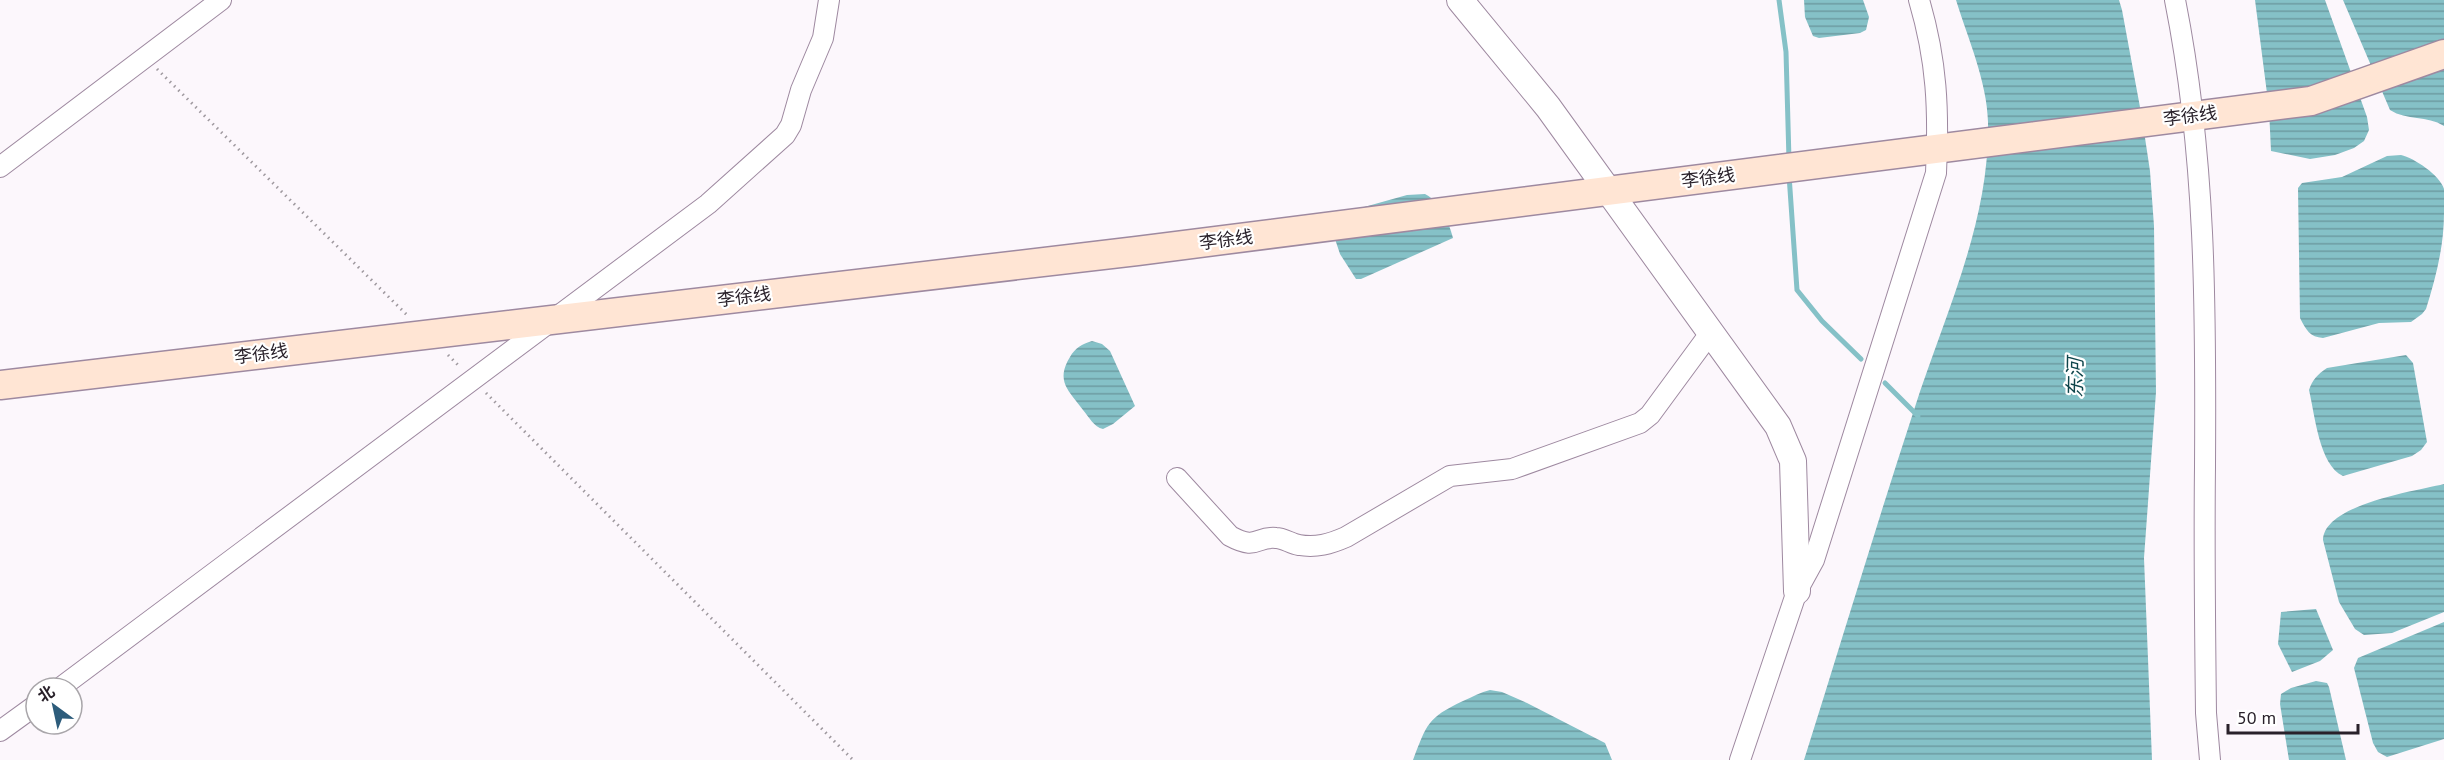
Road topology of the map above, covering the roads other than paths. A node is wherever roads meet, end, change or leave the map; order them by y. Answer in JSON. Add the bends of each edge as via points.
{"nodes":[{"id":1,"x":221,"y":0,"type":"edge"},
{"id":2,"x":829,"y":0,"type":"edge"},
{"id":3,"x":1460,"y":0,"type":"edge"},
{"id":4,"x":1918,"y":0,"type":"edge"},
{"id":5,"x":2175,"y":0,"type":"edge"},
{"id":6,"x":2444,"y":54,"type":"edge"},
{"id":7,"x":0,"y":167,"type":"edge"},
{"id":8,"x":1711,"y":332,"type":"junction"},
{"id":9,"x":0,"y":385,"type":"edge"},
{"id":10,"x":1177,"y":478,"type":"dead end"},
{"id":11,"x":1797,"y":591,"type":"junction"},
{"id":12,"x":76,"y":676,"type":"edge"},
{"id":13,"x":24,"y":714,"type":"edge"},
{"id":14,"x":0,"y":731,"type":"edge"},
{"id":15,"x":1740,"y":760,"type":"edge"},
{"id":16,"x":2210,"y":760,"type":"edge"}],
"edges":[{"from":1,"to":7,"type":"street"},
{"from":2,"to":12,"type":"street","via":[[823,38],[791,125],[777,144],[708,204]]},
{"from":3,"to":8,"type":"street","via":[[1548,107]]},
{"from":4,"to":11,"type":"street","via":[[1935,68],[1939,125],[1936,172],[1814,560]]},
{"from":5,"to":16,"type":"street","via":[[2199,167],[2205,302],[2206,701]]},
{"from":6,"to":9,"type":"main road","name":"李徐线","via":[[2310,101],[1137,251]]},
{"from":8,"to":10,"type":"street","via":[[1640,423],[1512,469],[1450,476],[1328,545],[1298,545],[1277,538],[1240,542]]},
{"from":8,"to":11,"type":"street","via":[[1778,426],[1793,461]]},
{"from":11,"to":15,"type":"street"},
{"from":13,"to":14,"type":"street"}]}
